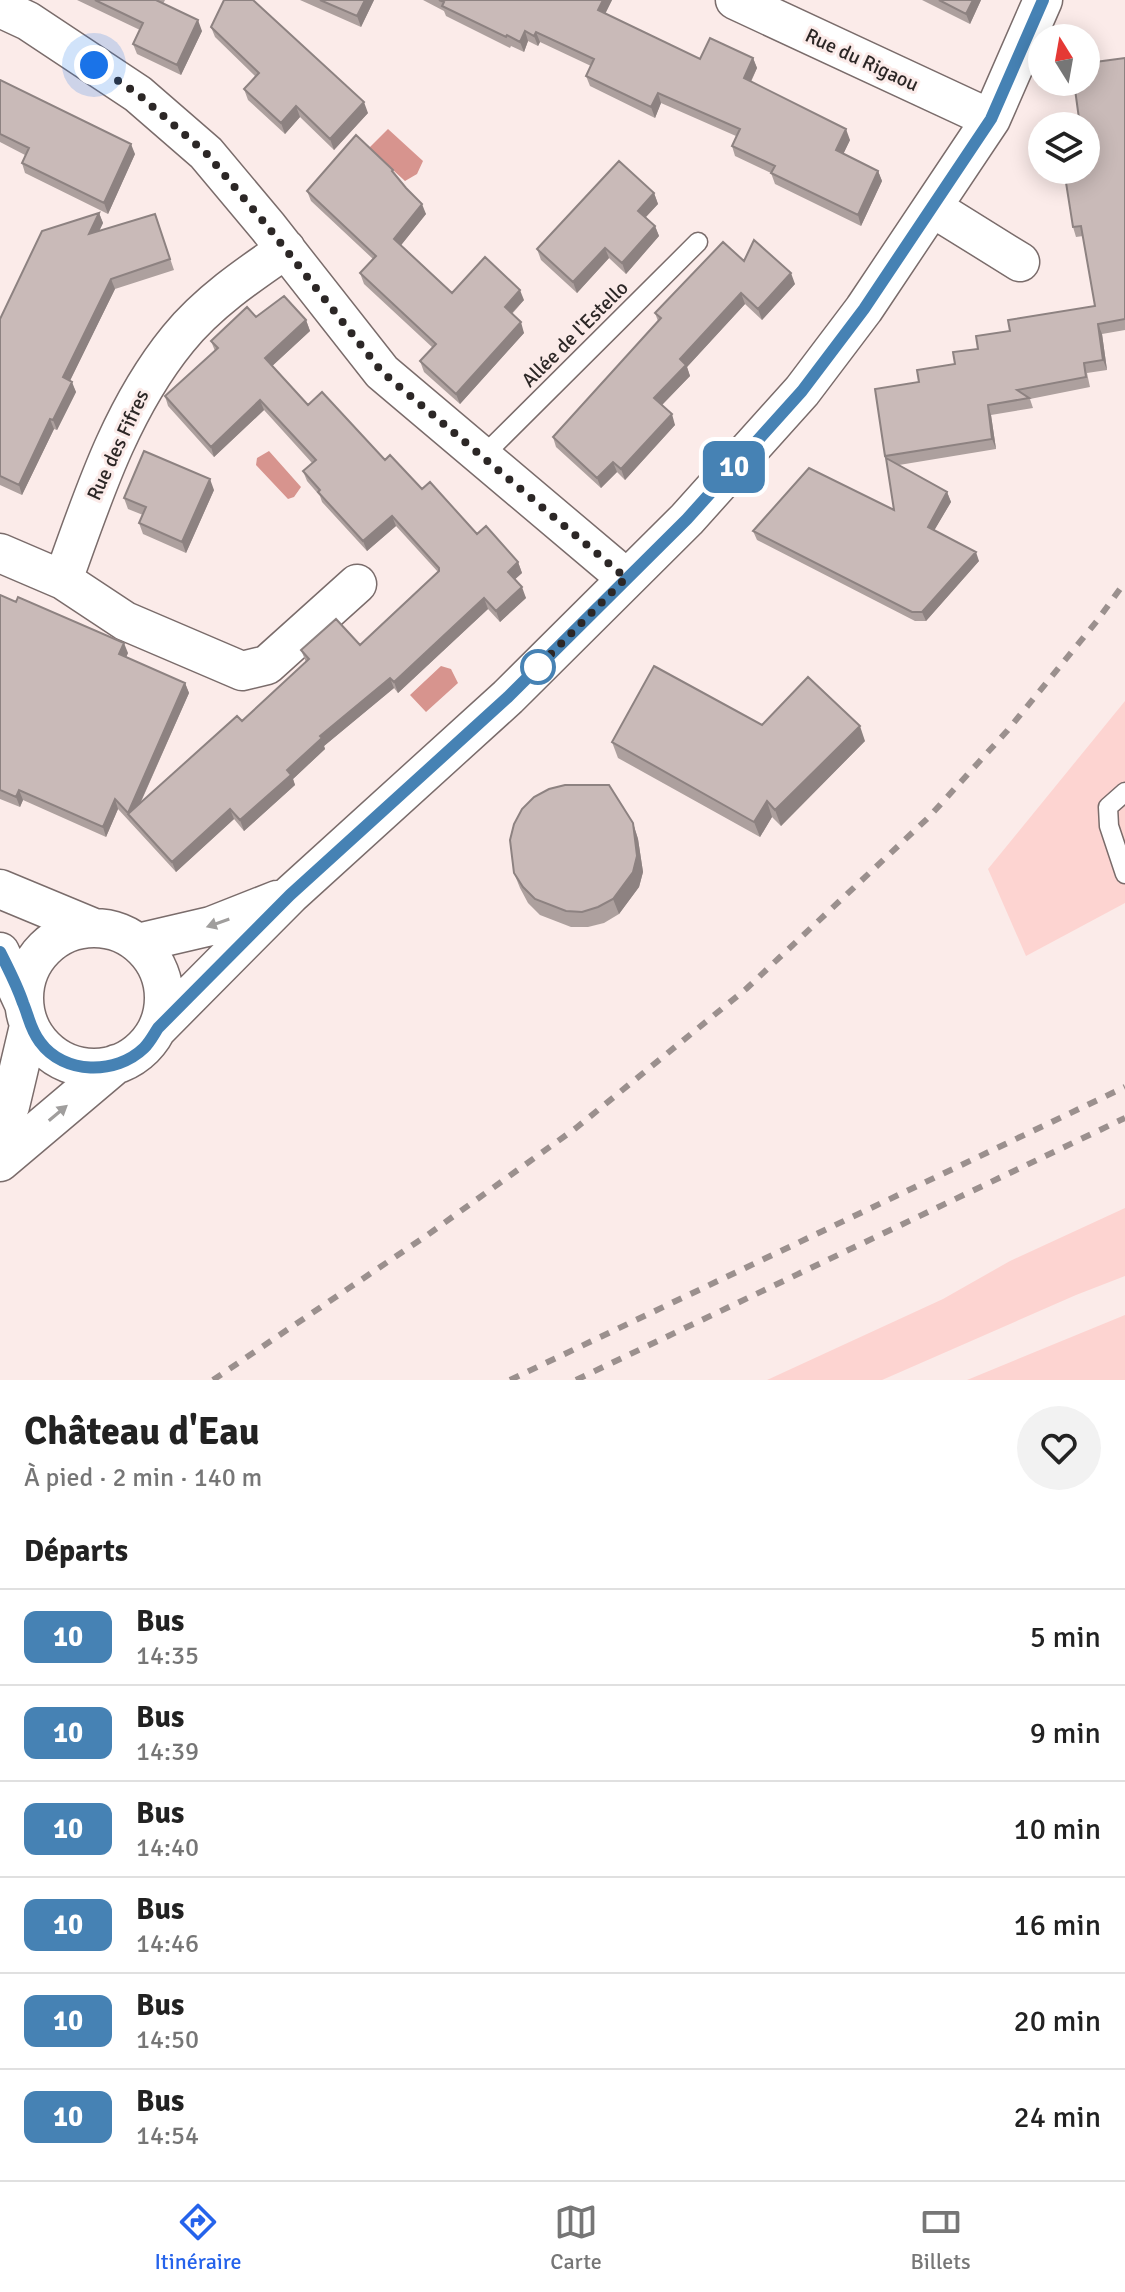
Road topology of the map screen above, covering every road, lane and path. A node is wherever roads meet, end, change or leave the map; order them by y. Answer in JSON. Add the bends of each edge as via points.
{"nodes":[{"id":1,"x":735,"y":0,"type":"edge"},
{"id":2,"x":1043,"y":0,"type":"edge"},
{"id":3,"x":0,"y":8,"type":"edge"},
{"id":4,"x":789,"y":12,"type":"edge"},
{"id":5,"x":991,"y":119,"type":"junction"},
{"id":6,"x":933,"y":208,"type":"junction"},
{"id":7,"x":698,"y":242,"type":"dead end"},
{"id":8,"x":286,"y":249,"type":"junction"},
{"id":9,"x":1020,"y":262,"type":"dead end"},
{"id":10,"x":483,"y":456,"type":"junction"},
{"id":11,"x":0,"y":553,"type":"edge"},
{"id":12,"x":626,"y":578,"type":"junction"},
{"id":13,"x":63,"y":580,"type":"junction"},
{"id":14,"x":357,"y":584,"type":"dead end"},
{"id":15,"x":1125,"y":792,"type":"edge"},
{"id":16,"x":1125,"y":874,"type":"edge"},
{"id":17,"x":0,"y":889,"type":"edge"},
{"id":18,"x":290,"y":895,"type":"junction"},
{"id":19,"x":94,"y":928,"type":"junction"},
{"id":20,"x":138,"y":943,"type":"junction"},
{"id":21,"x":0,"y":952,"type":"edge"},
{"id":22,"x":26,"y":1015,"type":"junction"},
{"id":23,"x":158,"y":1028,"type":"junction"},
{"id":24,"x":116,"y":1064,"type":"junction"},
{"id":25,"x":0,"y":1128,"type":"edge"},
{"id":26,"x":0,"y":1162,"type":"edge"}],
"edges":[{"from":1,"to":4,"type":"street","name":"Rue du Rigaou"},
{"from":2,"to":5,"type":"street"},
{"from":3,"to":8,"type":"street","via":[[138,94],[206,153]]},
{"from":4,"to":5,"type":"street","name":"Rue du Rigaou"},
{"from":5,"to":6,"type":"street"},
{"from":6,"to":9,"type":"street"},
{"from":6,"to":12,"type":"street","via":[[802,391]]},
{"from":7,"to":10,"type":"lane","name":"Allée de l'Estello"},
{"from":8,"to":10,"type":"street","via":[[382,372]]},
{"from":8,"to":13,"type":"street","name":"Rue des Fifres","via":[[237,283],[179,337],[137,396]]},
{"from":10,"to":12,"type":"street"},
{"from":11,"to":13,"type":"street"},
{"from":12,"to":18,"type":"street","via":[[508,697]]},
{"from":13,"to":14,"type":"street","via":[[125,621],[242,671],[267,665]]},
{"from":15,"to":16,"type":"lane","via":[[1108,807]]},
{"from":17,"to":19,"type":"street"},
{"from":18,"to":20,"type":"street","one_way":true,"via":[[211,926]]},
{"from":18,"to":23,"type":"street"},
{"from":19,"to":20,"type":"street"},
{"from":19,"to":22,"type":"street","via":[[51,943],[36,960],[26,981]]},
{"from":20,"to":23,"type":"street","via":[[163,982]]},
{"from":21,"to":22,"type":"street"},
{"from":22,"to":24,"type":"street","via":[[41,1045],[59,1059],[81,1067]]},
{"from":22,"to":25,"type":"street","via":[[10,1106]]},
{"from":23,"to":24,"type":"street","via":[[145,1047]]},
{"from":26,"to":24,"type":"street","one_way":true}]}
